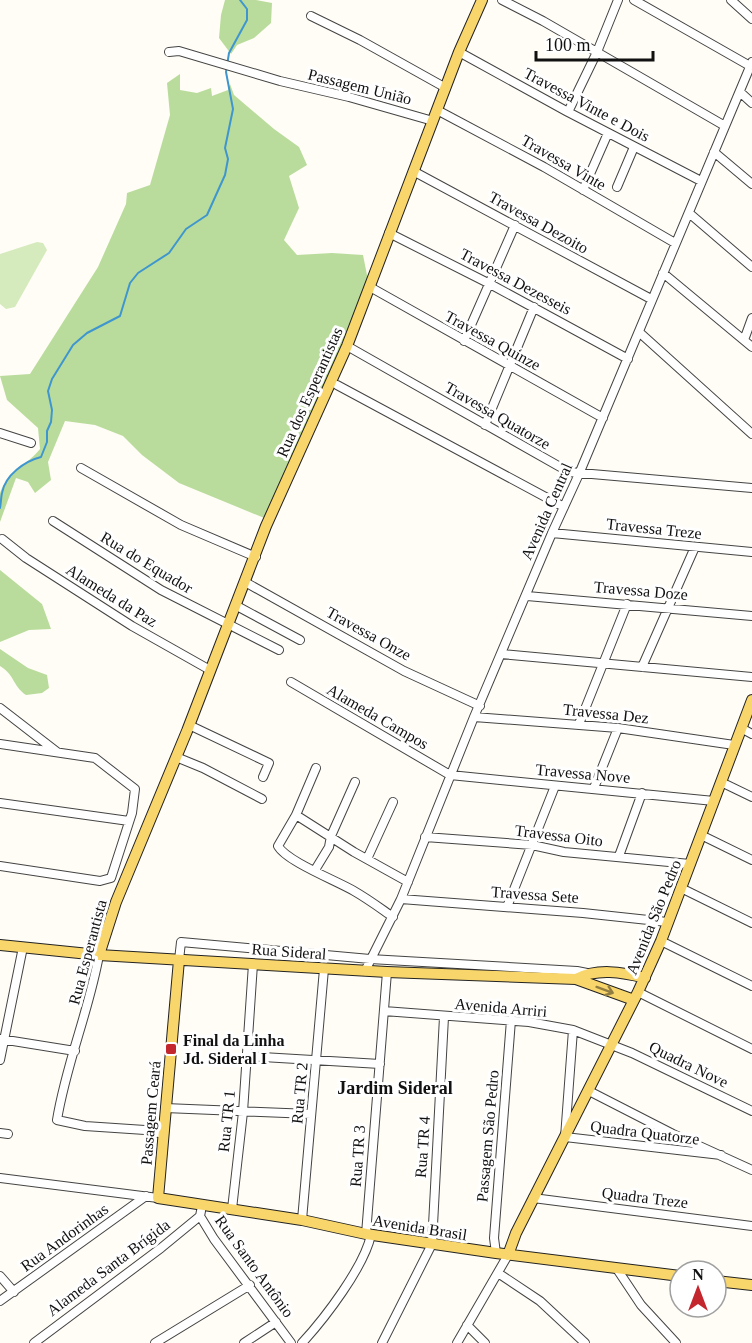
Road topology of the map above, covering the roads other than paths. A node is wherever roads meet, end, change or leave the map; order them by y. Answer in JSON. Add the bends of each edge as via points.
{"nodes":[{"id":1,"x":482,"y":0,"type":"edge"},
{"id":2,"x":502,"y":0,"type":"edge"},
{"id":3,"x":618,"y":0,"type":"edge"},
{"id":4,"x":634,"y":0,"type":"edge"},
{"id":5,"x":730,"y":0,"type":"edge"},
{"id":6,"x":310,"y":16,"type":"dead end"},
{"id":7,"x":752,"y":19,"type":"edge"},
{"id":8,"x":169,"y":52,"type":"dead end"},
{"id":9,"x":459,"y":52,"type":"junction"},
{"id":10,"x":597,"y":52,"type":"junction"},
{"id":11,"x":751,"y":64,"type":"edge"},
{"id":12,"x":446,"y":88,"type":"junction"},
{"id":13,"x":740,"y":92,"type":"junction"},
{"id":14,"x":752,"y":103,"type":"edge"},
{"id":15,"x":568,"y":112,"type":"junction"},
{"id":16,"x":435,"y":115,"type":"junction"},
{"id":17,"x":725,"y":126,"type":"junction"},
{"id":18,"x":608,"y":133,"type":"junction"},
{"id":19,"x":634,"y":147,"type":"junction"},
{"id":20,"x":714,"y":152,"type":"junction"},
{"id":21,"x":413,"y":171,"type":"junction"},
{"id":22,"x":701,"y":181,"type":"junction"},
{"id":23,"x":752,"y":184,"type":"edge"},
{"id":24,"x":617,"y":187,"type":"dead end"},
{"id":25,"x":583,"y":190,"type":"junction"},
{"id":26,"x":689,"y":213,"type":"junction"},
{"id":27,"x":515,"y":225,"type":"junction"},
{"id":28,"x":389,"y":233,"type":"junction"},
{"id":29,"x":675,"y":243,"type":"junction"},
{"id":30,"x":752,"y":267,"type":"edge"},
{"id":31,"x":663,"y":273,"type":"junction"},
{"id":32,"x":490,"y":284,"type":"junction"},
{"id":33,"x":370,"y":287,"type":"junction"},
{"id":34,"x":651,"y":299,"type":"junction"},
{"id":35,"x":534,"y":307,"type":"junction"},
{"id":36,"x":752,"y":318,"type":"edge"},
{"id":37,"x":639,"y":332,"type":"junction"},
{"id":38,"x":744,"y":340,"type":"junction"},
{"id":39,"x":464,"y":341,"type":"junction"},
{"id":40,"x":346,"y":346,"type":"junction"},
{"id":41,"x":752,"y":347,"type":"edge"},
{"id":42,"x":628,"y":359,"type":"junction"},
{"id":43,"x":510,"y":366,"type":"junction"},
{"id":44,"x":337,"y":385,"type":"dead end"},
{"id":45,"x":603,"y":418,"type":"junction"},
{"id":46,"x":485,"y":426,"type":"junction"},
{"id":47,"x":0,"y":433,"type":"edge"},
{"id":48,"x":752,"y":434,"type":"edge"},
{"id":49,"x":31,"y":444,"type":"dead end"},
{"id":50,"x":81,"y":468,"type":"dead end"},
{"id":51,"x":579,"y":474,"type":"junction"},
{"id":52,"x":752,"y":488,"type":"edge"},
{"id":53,"x":564,"y":507,"type":"junction"},
{"id":54,"x":53,"y":521,"type":"dead end"},
{"id":55,"x":552,"y":533,"type":"junction"},
{"id":56,"x":2,"y":539,"type":"dead end"},
{"id":57,"x":695,"y":547,"type":"junction"},
{"id":58,"x":752,"y":552,"type":"edge"},
{"id":59,"x":256,"y":557,"type":"junction"},
{"id":60,"x":246,"y":582,"type":"junction"},
{"id":61,"x":527,"y":596,"type":"junction"},
{"id":62,"x":627,"y":604,"type":"junction"},
{"id":63,"x":235,"y":605,"type":"junction"},
{"id":64,"x":667,"y":607,"type":"junction"},
{"id":65,"x":752,"y":616,"type":"edge"},
{"id":66,"x":227,"y":625,"type":"junction"},
{"id":67,"x":300,"y":640,"type":"dead end"},
{"id":68,"x":279,"y":650,"type":"dead end"},
{"id":69,"x":501,"y":654,"type":"junction"},
{"id":70,"x":603,"y":665,"type":"junction"},
{"id":71,"x":642,"y":667,"type":"junction"},
{"id":72,"x":210,"y":670,"type":"junction"},
{"id":73,"x":752,"y":677,"type":"edge"},
{"id":74,"x":291,"y":682,"type":"dead end"},
{"id":75,"x":752,"y":700,"type":"edge"},
{"id":76,"x":480,"y":706,"type":"junction"},
{"id":77,"x":0,"y":708,"type":"edge"},
{"id":78,"x":474,"y":717,"type":"junction"},
{"id":79,"x":579,"y":724,"type":"junction"},
{"id":80,"x":189,"y":725,"type":"junction"},
{"id":81,"x":618,"y":728,"type":"junction"},
{"id":82,"x":741,"y":728,"type":"junction"},
{"id":83,"x":752,"y":734,"type":"edge"},
{"id":84,"x":0,"y":744,"type":"edge"},
{"id":85,"x":734,"y":745,"type":"junction"},
{"id":86,"x":58,"y":753,"type":"junction"},
{"id":87,"x":176,"y":757,"type":"junction"},
{"id":88,"x":316,"y":768,"type":"dead end"},
{"id":89,"x":450,"y":776,"type":"junction"},
{"id":90,"x":264,"y":777,"type":"dead end"},
{"id":91,"x":355,"y":782,"type":"dead end"},
{"id":92,"x":721,"y":782,"type":"junction"},
{"id":93,"x":555,"y":786,"type":"junction"},
{"id":94,"x":594,"y":788,"type":"junction"},
{"id":95,"x":642,"y":793,"type":"junction"},
{"id":96,"x":160,"y":796,"type":"joint"},
{"id":97,"x":752,"y":797,"type":"edge"},
{"id":98,"x":262,"y":799,"type":"dead end"},
{"id":99,"x":714,"y":801,"type":"junction"},
{"id":100,"x":393,"y":802,"type":"dead end"},
{"id":101,"x":0,"y":803,"type":"edge"},
{"id":102,"x":296,"y":815,"type":"junction"},
{"id":103,"x":129,"y":821,"type":"junction"},
{"id":104,"x":701,"y":835,"type":"junction"},
{"id":105,"x":331,"y":836,"type":"junction"},
{"id":106,"x":425,"y":837,"type":"junction"},
{"id":107,"x":532,"y":845,"type":"junction"},
{"id":108,"x":619,"y":856,"type":"junction"},
{"id":109,"x":367,"y":859,"type":"junction"},
{"id":110,"x":752,"y":860,"type":"edge"},
{"id":111,"x":690,"y":864,"type":"junction"},
{"id":112,"x":0,"y":866,"type":"edge"},
{"id":113,"x":315,"y":870,"type":"junction"},
{"id":114,"x":408,"y":882,"type":"junction"},
{"id":115,"x":681,"y":888,"type":"junction"},
{"id":116,"x":401,"y":899,"type":"junction"},
{"id":117,"x":507,"y":907,"type":"junction"},
{"id":118,"x":393,"y":917,"type":"junction"},
{"id":119,"x":667,"y":922,"type":"junction"},
{"id":120,"x":752,"y":923,"type":"edge"},
{"id":121,"x":661,"y":941,"type":"junction"},
{"id":122,"x":0,"y":945,"type":"edge"},
{"id":123,"x":23,"y":947,"type":"junction"},
{"id":124,"x":99,"y":955,"type":"junction"},
{"id":125,"x":370,"y":959,"type":"junction"},
{"id":126,"x":179,"y":960,"type":"junction"},
{"id":127,"x":253,"y":964,"type":"junction"},
{"id":128,"x":324,"y":969,"type":"junction"},
{"id":129,"x":365,"y":971,"type":"junction"},
{"id":130,"x":387,"y":972,"type":"junction"},
{"id":131,"x":587,"y":974,"type":"junction"},
{"id":132,"x":645,"y":978,"type":"junction"},
{"id":133,"x":576,"y":979,"type":"junction"},
{"id":134,"x":752,"y":986,"type":"edge"},
{"id":135,"x":636,"y":996,"type":"junction"},
{"id":136,"x":384,"y":1011,"type":"junction"},
{"id":137,"x":444,"y":1017,"type":"junction"},
{"id":138,"x":511,"y":1020,"type":"junction"},
{"id":139,"x":573,"y":1030,"type":"junction"},
{"id":140,"x":3,"y":1039,"type":"edge"},
{"id":141,"x":612,"y":1045,"type":"junction"},
{"id":142,"x":752,"y":1049,"type":"edge"},
{"id":143,"x":75,"y":1050,"type":"junction"},
{"id":144,"x":247,"y":1056,"type":"junction"},
{"id":145,"x":317,"y":1059,"type":"junction"},
{"id":146,"x":0,"y":1060,"type":"edge"},
{"id":147,"x":380,"y":1064,"type":"junction"},
{"id":148,"x":590,"y":1091,"type":"junction"},
{"id":149,"x":165,"y":1108,"type":"junction"},
{"id":150,"x":243,"y":1112,"type":"junction"},
{"id":151,"x":752,"y":1112,"type":"edge"},
{"id":152,"x":311,"y":1114,"type":"junction"},
{"id":153,"x":164,"y":1134,"type":"junction"},
{"id":154,"x":565,"y":1137,"type":"junction"},
{"id":155,"x":722,"y":1155,"type":"junction"},
{"id":156,"x":752,"y":1170,"type":"edge"},
{"id":157,"x":0,"y":1178,"type":"edge"},
{"id":158,"x":146,"y":1196,"type":"junction"},
{"id":159,"x":158,"y":1198,"type":"junction"},
{"id":160,"x":534,"y":1198,"type":"junction"},
{"id":161,"x":201,"y":1204,"type":"junction"},
{"id":162,"x":232,"y":1209,"type":"junction"},
{"id":163,"x":200,"y":1216,"type":"junction"},
{"id":164,"x":302,"y":1220,"type":"junction"},
{"id":165,"x":752,"y":1226,"type":"edge"},
{"id":166,"x":369,"y":1234,"type":"junction"},
{"id":167,"x":432,"y":1244,"type":"junction"},
{"id":168,"x":502,"y":1254,"type":"junction"},
{"id":169,"x":617,"y":1269,"type":"junction"},
{"id":170,"x":498,"y":1273,"type":"junction"},
{"id":171,"x":668,"y":1275,"type":"edge"},
{"id":172,"x":0,"y":1276,"type":"edge"},
{"id":173,"x":728,"y":1282,"type":"edge"},
{"id":174,"x":250,"y":1285,"type":"junction"},
{"id":175,"x":752,"y":1285,"type":"edge"},
{"id":176,"x":14,"y":1292,"type":"junction"},
{"id":177,"x":0,"y":1300,"type":"edge"},
{"id":178,"x":276,"y":1322,"type":"junction"},
{"id":179,"x":467,"y":1325,"type":"junction"},
{"id":180,"x":34,"y":1343,"type":"edge"},
{"id":181,"x":155,"y":1343,"type":"edge"},
{"id":182,"x":244,"y":1343,"type":"edge"},
{"id":183,"x":291,"y":1343,"type":"edge"},
{"id":184,"x":302,"y":1343,"type":"edge"},
{"id":185,"x":382,"y":1343,"type":"edge"},
{"id":186,"x":457,"y":1343,"type":"edge"},
{"id":187,"x":485,"y":1343,"type":"edge"},
{"id":188,"x":585,"y":1343,"type":"edge"},
{"id":189,"x":676,"y":1343,"type":"edge"}],
"edges":[{"from":1,"to":9,"type":"main road","name":"Rua dos Esperantistas"},
{"from":2,"to":10,"type":"street"},
{"from":3,"to":10,"type":"street"},
{"from":4,"to":11,"type":"street"},
{"from":5,"to":7,"type":"street"},
{"from":6,"to":12,"type":"street"},
{"from":8,"to":16,"type":"street","name":"Passagem União","via":[[179,51],[280,81]]},
{"from":9,"to":12,"type":"main road","name":"Rua dos Esperantistas"},
{"from":9,"to":15,"type":"street","name":"Travessa Vinte e Dois"},
{"from":10,"to":15,"type":"street"},
{"from":10,"to":17,"type":"street"},
{"from":11,"to":13,"type":"street","name":"Avenida Central"},
{"from":12,"to":16,"type":"main road","name":"Rua dos Esperantistas"},
{"from":13,"to":14,"type":"street"},
{"from":13,"to":17,"type":"street","name":"Avenida Central"},
{"from":15,"to":18,"type":"street","name":"Travessa Vinte e Dois"},
{"from":16,"to":21,"type":"main road","name":"Rua dos Esperantistas"},
{"from":16,"to":25,"type":"street","name":"Travessa Vinte"},
{"from":17,"to":20,"type":"street","name":"Avenida Central"},
{"from":18,"to":19,"type":"street","name":"Travessa Vinte e Dois"},
{"from":18,"to":25,"type":"street"},
{"from":19,"to":22,"type":"street","name":"Travessa Vinte e Dois"},
{"from":19,"to":24,"type":"street"},
{"from":20,"to":22,"type":"street","name":"Avenida Central"},
{"from":20,"to":23,"type":"street"},
{"from":21,"to":27,"type":"street","name":"Travessa Dezoito"},
{"from":21,"to":28,"type":"main road","name":"Rua dos Esperantistas"},
{"from":22,"to":26,"type":"street","name":"Avenida Central"},
{"from":25,"to":29,"type":"street","name":"Travessa Vinte"},
{"from":26,"to":29,"type":"street","name":"Avenida Central"},
{"from":26,"to":30,"type":"street"},
{"from":27,"to":32,"type":"street"},
{"from":27,"to":34,"type":"street","name":"Travessa Dezoito"},
{"from":28,"to":32,"type":"street","name":"Travessa Dezesseis"},
{"from":28,"to":33,"type":"main road","name":"Rua dos Esperantistas"},
{"from":29,"to":31,"type":"street","name":"Avenida Central"},
{"from":31,"to":34,"type":"street","name":"Avenida Central"},
{"from":31,"to":38,"type":"street"},
{"from":32,"to":35,"type":"street","name":"Travessa Dezesseis"},
{"from":32,"to":39,"type":"street"},
{"from":33,"to":39,"type":"street","name":"Travessa Quinze"},
{"from":33,"to":40,"type":"main road","name":"Rua dos Esperantistas"},
{"from":34,"to":37,"type":"street","name":"Avenida Central"},
{"from":35,"to":42,"type":"street","name":"Travessa Dezesseis"},
{"from":35,"to":43,"type":"street"},
{"from":36,"to":38,"type":"street"},
{"from":37,"to":42,"type":"street","name":"Avenida Central"},
{"from":37,"to":48,"type":"street"},
{"from":38,"to":41,"type":"street"},
{"from":39,"to":43,"type":"street","name":"Travessa Quinze"},
{"from":40,"to":46,"type":"street","name":"Travessa Quatorze"},
{"from":40,"to":59,"type":"main road","name":"Rua dos Esperantistas"},
{"from":42,"to":45,"type":"street","name":"Avenida Central"},
{"from":43,"to":45,"type":"street","name":"Travessa Quinze"},
{"from":43,"to":46,"type":"street"},
{"from":44,"to":53,"type":"street"},
{"from":45,"to":51,"type":"street","name":"Avenida Central"},
{"from":46,"to":51,"type":"street","name":"Travessa Quatorze","via":[[553,465]]},
{"from":47,"to":49,"type":"street"},
{"from":50,"to":59,"type":"street","via":[[181,525]]},
{"from":51,"to":52,"type":"street","name":"Travessa Quatorze"},
{"from":51,"to":53,"type":"street","name":"Avenida Central"},
{"from":53,"to":55,"type":"street","name":"Avenida Central"},
{"from":54,"to":66,"type":"street","name":"Rua do Equador","via":[[132,573]]},
{"from":55,"to":57,"type":"street","name":"Travessa Treze"},
{"from":55,"to":61,"type":"street","name":"Avenida Central"},
{"from":56,"to":72,"type":"street","name":"Alameda da Paz","via":[[117,617]]},
{"from":57,"to":58,"type":"street","name":"Travessa Treze"},
{"from":57,"to":64,"type":"street"},
{"from":59,"to":60,"type":"main road","name":"Rua dos Esperantistas"},
{"from":60,"to":63,"type":"main road","name":"Rua dos Esperantistas"},
{"from":60,"to":76,"type":"street","name":"Travessa Onze","via":[[404,671]]},
{"from":61,"to":62,"type":"street","name":"Travessa Doze"},
{"from":61,"to":69,"type":"street","name":"Avenida Central"},
{"from":62,"to":64,"type":"street","name":"Travessa Doze"},
{"from":62,"to":70,"type":"street"},
{"from":63,"to":66,"type":"main road","name":"Rua dos Esperantistas"},
{"from":63,"to":67,"type":"street"},
{"from":64,"to":65,"type":"street","name":"Travessa Doze"},
{"from":64,"to":71,"type":"street"},
{"from":66,"to":68,"type":"street"},
{"from":66,"to":72,"type":"main road","name":"Rua dos Esperantistas"},
{"from":69,"to":70,"type":"street"},
{"from":69,"to":76,"type":"street","name":"Avenida Central"},
{"from":70,"to":71,"type":"street"},
{"from":70,"to":79,"type":"street"},
{"from":71,"to":73,"type":"street"},
{"from":72,"to":80,"type":"main road","name":"Rua dos Esperantistas"},
{"from":74,"to":89,"type":"street","name":"Alameda Campos"},
{"from":75,"to":82,"type":"main road","name":"Avenida São Pedro"},
{"from":76,"to":78,"type":"street","name":"Avenida Central"},
{"from":77,"to":86,"type":"street"},
{"from":78,"to":79,"type":"street","name":"Travessa Dez"},
{"from":78,"to":89,"type":"street","name":"Avenida Central"},
{"from":79,"to":81,"type":"street","name":"Travessa Dez"},
{"from":80,"to":87,"type":"main road","name":"Rua dos Esperantistas"},
{"from":80,"to":90,"type":"street","via":[[269,763]]},
{"from":81,"to":85,"type":"street","name":"Travessa Dez"},
{"from":81,"to":94,"type":"street"},
{"from":82,"to":83,"type":"street"},
{"from":82,"to":85,"type":"main road","name":"Avenida São Pedro"},
{"from":84,"to":86,"type":"street"},
{"from":85,"to":92,"type":"main road","name":"Avenida São Pedro"},
{"from":86,"to":103,"type":"street","via":[[95,758],[135,789]]},
{"from":87,"to":96,"type":"main road","name":"Rua dos Esperantistas"},
{"from":87,"to":98,"type":"street"},
{"from":88,"to":102,"type":"street"},
{"from":89,"to":93,"type":"street","name":"Travessa Nove"},
{"from":89,"to":106,"type":"street","name":"Avenida Central"},
{"from":91,"to":105,"type":"street"},
{"from":92,"to":97,"type":"street"},
{"from":92,"to":99,"type":"main road","name":"Avenida São Pedro"},
{"from":93,"to":94,"type":"street","name":"Travessa Nove"},
{"from":93,"to":107,"type":"street"},
{"from":94,"to":95,"type":"street","name":"Travessa Nove"},
{"from":95,"to":99,"type":"street","name":"Travessa Nove"},
{"from":95,"to":108,"type":"street"},
{"from":96,"to":124,"type":"main road","name":"Rua Esperantista","via":[[116,902]]},
{"from":99,"to":104,"type":"main road","name":"Avenida São Pedro"},
{"from":100,"to":109,"type":"street"},
{"from":101,"to":103,"type":"street"},
{"from":102,"to":105,"type":"street"},
{"from":102,"to":113,"type":"street","via":[[279,849]]},
{"from":103,"to":112,"type":"street","via":[[111,878],[100,881]]},
{"from":104,"to":110,"type":"street"},
{"from":104,"to":111,"type":"main road","name":"Avenida São Pedro"},
{"from":105,"to":109,"type":"street"},
{"from":105,"to":113,"type":"street"},
{"from":106,"to":107,"type":"street","name":"Travessa Oito"},
{"from":106,"to":114,"type":"street","name":"Avenida Central"},
{"from":107,"to":108,"type":"street","name":"Travessa Oito"},
{"from":107,"to":117,"type":"street"},
{"from":108,"to":111,"type":"street","name":"Travessa Oito"},
{"from":109,"to":114,"type":"street"},
{"from":111,"to":115,"type":"main road","name":"Avenida São Pedro"},
{"from":113,"to":118,"type":"street"},
{"from":114,"to":116,"type":"street","name":"Avenida Central"},
{"from":115,"to":119,"type":"main road","name":"Avenida São Pedro"},
{"from":115,"to":120,"type":"street"},
{"from":116,"to":117,"type":"street","name":"Travessa Sete"},
{"from":116,"to":118,"type":"street","name":"Avenida Central"},
{"from":117,"to":119,"type":"street","name":"Travessa Sete"},
{"from":118,"to":125,"type":"street","name":"Avenida Central"},
{"from":119,"to":121,"type":"main road","name":"Avenida São Pedro"},
{"from":121,"to":132,"type":"main road","name":"Avenida São Pedro"},
{"from":121,"to":134,"type":"street"},
{"from":122,"to":123,"type":"main road","name":"Rua Sideral"},
{"from":123,"to":124,"type":"main road","name":"Rua Sideral"},
{"from":123,"to":140,"type":"street"},
{"from":124,"to":126,"type":"main road","name":"Rua Sideral"},
{"from":124,"to":143,"type":"street","name":"Rua Esperantista"},
{"from":125,"to":126,"type":"street","via":[[181,942]]},
{"from":125,"to":129,"type":"street","name":"Avenida Central"},
{"from":125,"to":131,"type":"street"},
{"from":126,"to":127,"type":"main road","name":"Rua Sideral"},
{"from":126,"to":149,"type":"main road","name":"Passagem Ceará"},
{"from":127,"to":128,"type":"main road","name":"Rua Sideral"},
{"from":127,"to":144,"type":"street","name":"Rua TR 1"},
{"from":128,"to":129,"type":"main road","name":"Rua Sideral"},
{"from":128,"to":145,"type":"street","name":"Rua TR 2"},
{"from":129,"to":130,"type":"main road","name":"Rua Sideral"},
{"from":130,"to":133,"type":"main road","name":"Rua Sideral"},
{"from":130,"to":136,"type":"street","name":"Rua TR 3"},
{"from":131,"to":132,"type":"main road","name":"Rua Sideral","via":[[617,972]]},
{"from":131,"to":133,"type":"main road","name":"Rua Sideral"},
{"from":132,"to":135,"type":"main road","name":"Avenida São Pedro"},
{"from":133,"to":135,"type":"main road","name":"Rua Sideral","one_way":true},
{"from":135,"to":141,"type":"main road","name":"Avenida São Pedro"},
{"from":135,"to":142,"type":"street"},
{"from":136,"to":137,"type":"street","name":"Avenida Arriri"},
{"from":136,"to":147,"type":"street","name":"Rua TR 3"},
{"from":137,"to":138,"type":"street","name":"Avenida Arriri"},
{"from":137,"to":167,"type":"street","name":"Rua TR 4"},
{"from":138,"to":139,"type":"street","name":"Avenida Arriri"},
{"from":138,"to":168,"type":"street","name":"Passagem São Pedro","via":[[494,1238]]},
{"from":139,"to":141,"type":"street","name":"Avenida Arriri"},
{"from":139,"to":154,"type":"street","name":"Avenida São Pedro"},
{"from":140,"to":143,"type":"street"},
{"from":140,"to":146,"type":"street"},
{"from":141,"to":148,"type":"main road","name":"Avenida São Pedro"},
{"from":141,"to":151,"type":"street","name":"Quadra Nove"},
{"from":143,"to":153,"type":"street","name":"Rua Esperantista","via":[[57,1120]]},
{"from":144,"to":145,"type":"street"},
{"from":144,"to":150,"type":"street","name":"Rua TR 1"},
{"from":145,"to":147,"type":"street"},
{"from":145,"to":152,"type":"street","name":"Rua TR 2"},
{"from":147,"to":166,"type":"street","name":"Rua TR 3"},
{"from":148,"to":154,"type":"main road","name":"Avenida São Pedro"},
{"from":148,"to":155,"type":"street"},
{"from":149,"to":150,"type":"street"},
{"from":149,"to":153,"type":"main road","name":"Passagem Ceará"},
{"from":150,"to":152,"type":"street"},
{"from":150,"to":162,"type":"street","name":"Rua TR 1"},
{"from":152,"to":164,"type":"street","name":"Rua TR 2"},
{"from":153,"to":159,"type":"main road","name":"Passagem Ceará"},
{"from":154,"to":155,"type":"street","name":"Quadra Quatorze"},
{"from":154,"to":160,"type":"main road","name":"Avenida São Pedro"},
{"from":155,"to":156,"type":"street"},
{"from":157,"to":158,"type":"street"},
{"from":158,"to":159,"type":"street"},
{"from":158,"to":176,"type":"street","name":"Rua Andorinhas"},
{"from":159,"to":161,"type":"main road","name":"Avenida Brasil"},
{"from":160,"to":165,"type":"street","name":"Quadra Treze"},
{"from":160,"to":168,"type":"main road","name":"Avenida São Pedro"},
{"from":161,"to":162,"type":"main road","name":"Avenida Brasil"},
{"from":161,"to":163,"type":"street","name":"Rua Santo Antônio"},
{"from":162,"to":164,"type":"main road","name":"Avenida Brasil"},
{"from":163,"to":174,"type":"street","name":"Rua Santo Antônio"},
{"from":163,"to":180,"type":"street","name":"Alameda Santa Brígida"},
{"from":164,"to":166,"type":"main road","name":"Avenida Brasil"},
{"from":166,"to":167,"type":"main road","name":"Avenida Brasil"},
{"from":166,"to":184,"type":"street","name":"Rua TR 3","via":[[367,1248],[345,1286]]},
{"from":167,"to":168,"type":"main road","name":"Avenida Brasil"},
{"from":167,"to":185,"type":"street"},
{"from":168,"to":169,"type":"main road","name":"Avenida Brasil"},
{"from":168,"to":170,"type":"street"},
{"from":169,"to":171,"type":"main road","name":"Avenida Brasil"},
{"from":169,"to":189,"type":"street","via":[[641,1305]]},
{"from":170,"to":179,"type":"street"},
{"from":170,"to":188,"type":"street","via":[[540,1301]]},
{"from":172,"to":176,"type":"street"},
{"from":173,"to":175,"type":"main road"},
{"from":174,"to":178,"type":"street","name":"Rua Santo Antônio"},
{"from":174,"to":181,"type":"street"},
{"from":176,"to":177,"type":"street","name":"Rua Andorinhas"},
{"from":178,"to":182,"type":"street"},
{"from":178,"to":183,"type":"street","name":"Rua Santo Antônio"},
{"from":179,"to":186,"type":"street"},
{"from":179,"to":187,"type":"street"}]}
